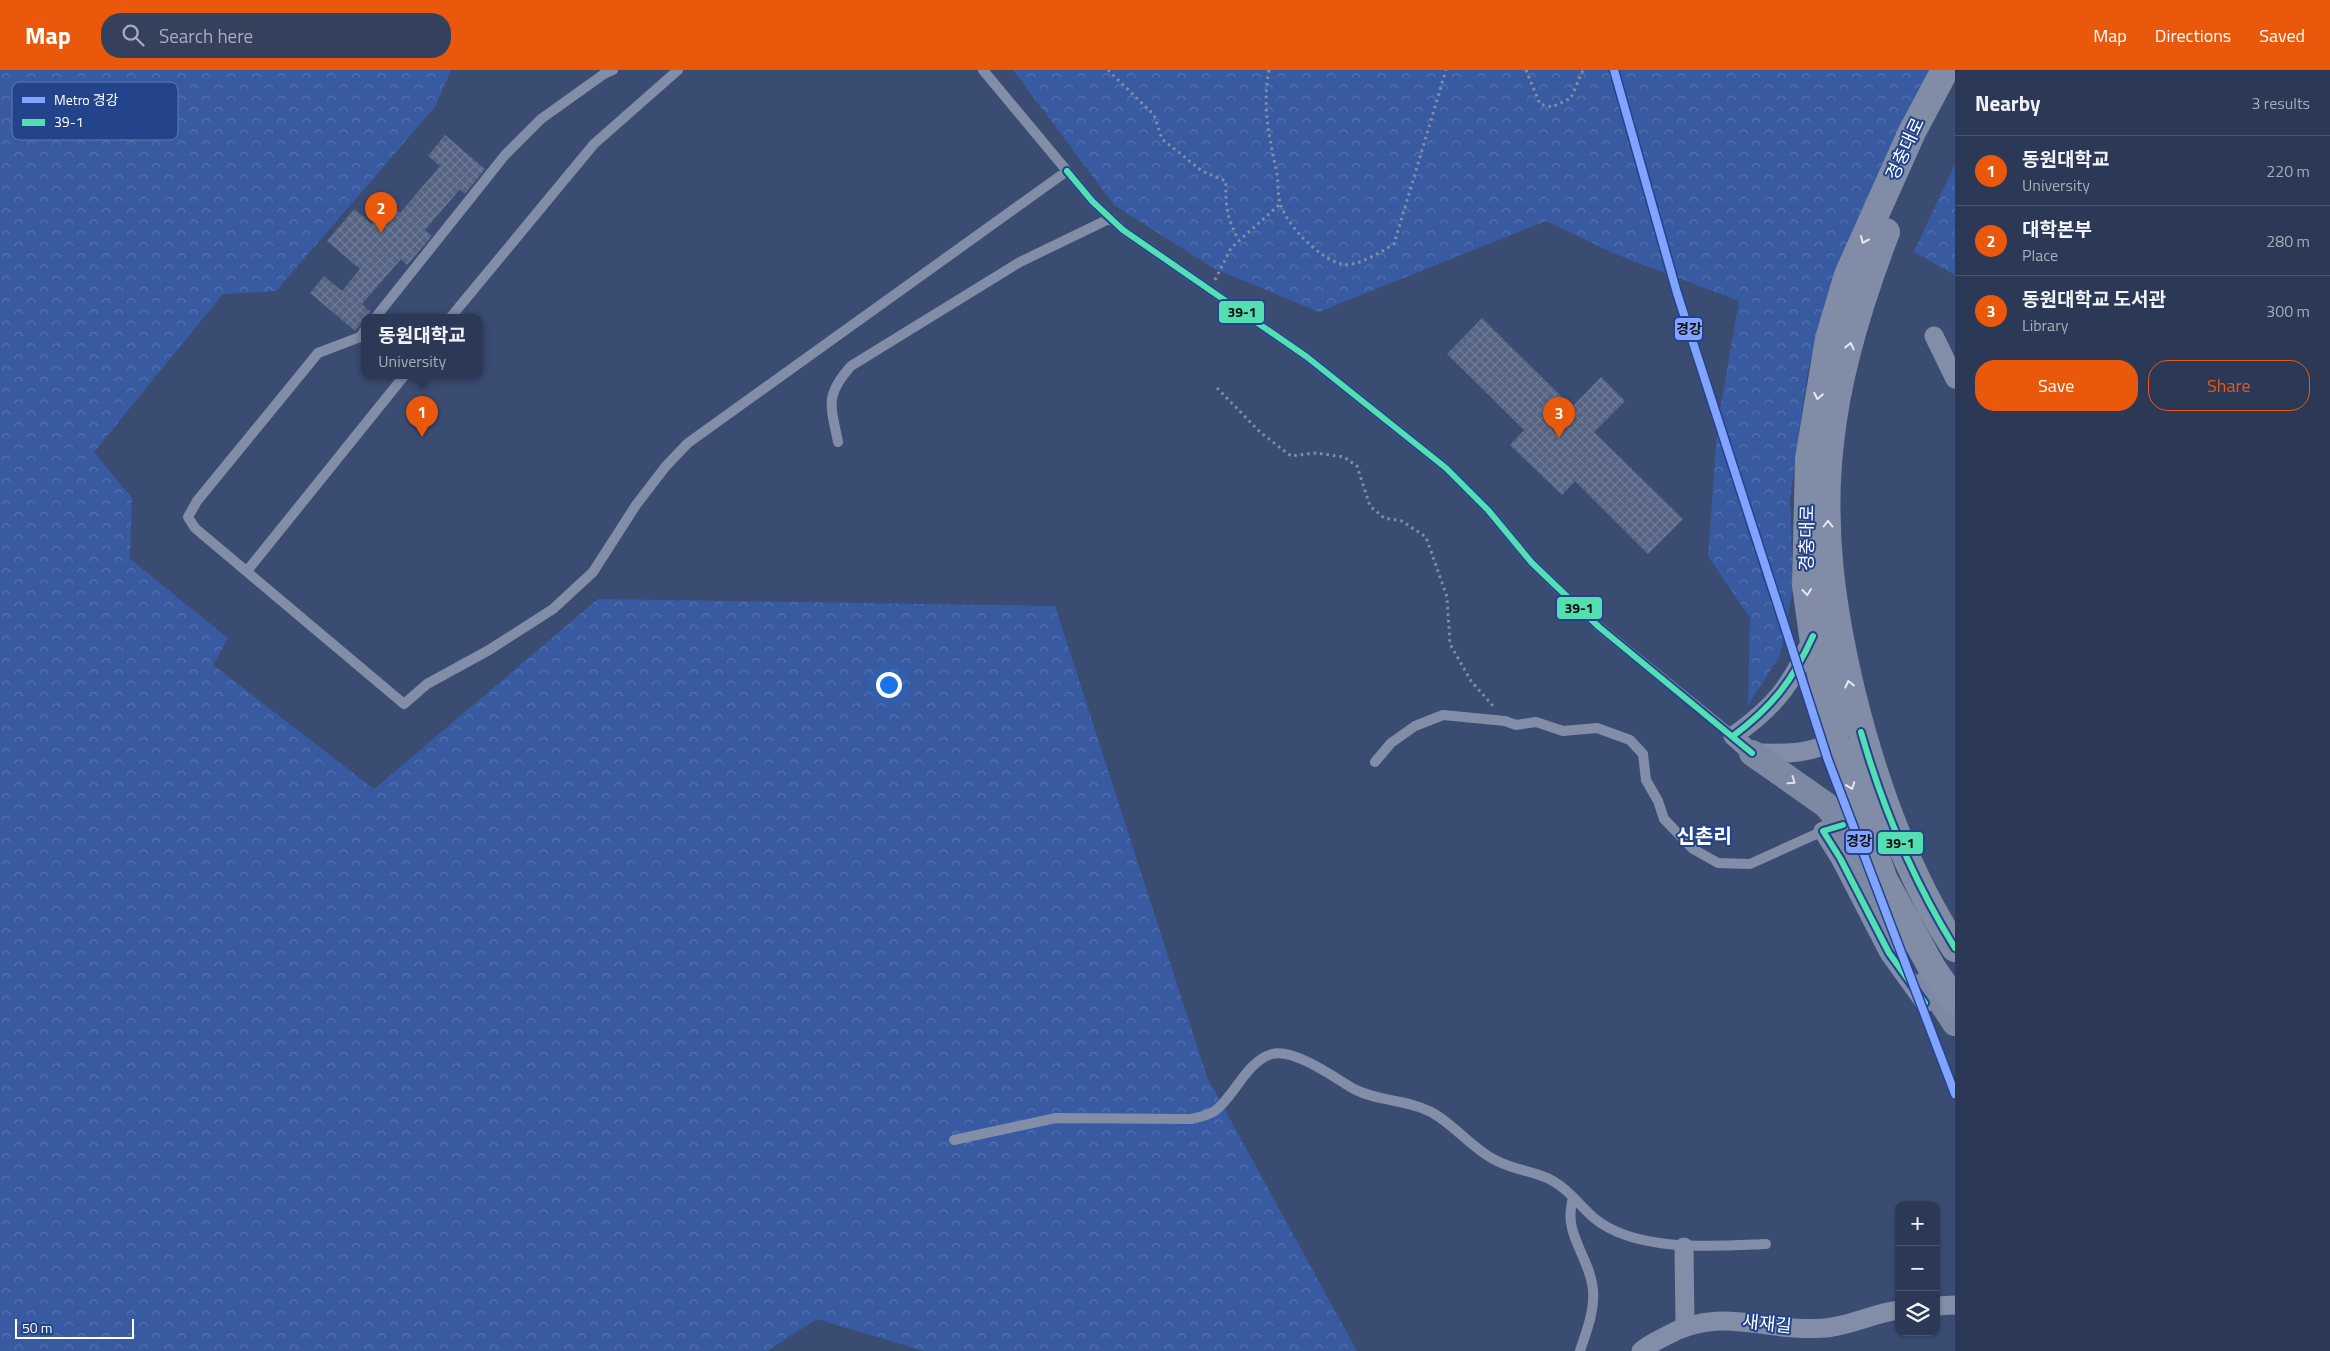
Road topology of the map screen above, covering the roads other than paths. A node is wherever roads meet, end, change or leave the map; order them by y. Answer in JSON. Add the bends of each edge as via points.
{"nodes":[{"id":1,"x":613,"y":70,"type":"edge"},
{"id":2,"x":678,"y":70,"type":"edge"},
{"id":3,"x":984,"y":70,"type":"edge"},
{"id":4,"x":1945,"y":70,"type":"edge"},
{"id":5,"x":1955,"y":86,"type":"edge"},
{"id":6,"x":1067,"y":171,"type":"junction"},
{"id":7,"x":1111,"y":218,"type":"junction"},
{"id":8,"x":378,"y":314,"type":"edge"},
{"id":9,"x":453,"y":314,"type":"edge"},
{"id":10,"x":361,"y":335,"type":"edge"},
{"id":11,"x":1934,"y":336,"type":"dead end"},
{"id":12,"x":402,"y":379,"type":"edge"},
{"id":13,"x":1955,"y":379,"type":"edge"},
{"id":14,"x":838,"y":442,"type":"dead end"},
{"id":15,"x":247,"y":571,"type":"junction"},
{"id":16,"x":1813,"y":636,"type":"junction"},
{"id":17,"x":1861,"y":732,"type":"junction"},
{"id":18,"x":1835,"y":740,"type":"junction"},
{"id":19,"x":1742,"y":745,"type":"junction"},
{"id":20,"x":1375,"y":762,"type":"dead end"},
{"id":21,"x":1833,"y":828,"type":"junction"},
{"id":22,"x":1955,"y":948,"type":"edge"},
{"id":23,"x":1955,"y":1001,"type":"edge"},
{"id":24,"x":1925,"y":1003,"type":"dead end"},
{"id":25,"x":1955,"y":1023,"type":"edge"},
{"id":26,"x":954,"y":1140,"type":"dead end"},
{"id":27,"x":1573,"y":1197,"type":"junction"},
{"id":28,"x":1766,"y":1244,"type":"dead end"},
{"id":29,"x":1684,"y":1247,"type":"junction"},
{"id":30,"x":1955,"y":1305,"type":"edge"},
{"id":31,"x":1940,"y":1306,"type":"edge"},
{"id":32,"x":1895,"y":1311,"type":"edge"},
{"id":33,"x":1685,"y":1326,"type":"junction"},
{"id":34,"x":1580,"y":1351,"type":"edge"},
{"id":35,"x":1641,"y":1351,"type":"edge"}],
"edges":[{"from":1,"to":8,"type":"lane","via":[[541,119],[505,155]]},
{"from":2,"to":9,"type":"lane","via":[[594,144]]},
{"from":3,"to":6,"type":"lane"},
{"from":4,"to":16,"type":"main road","name":"경충대로","one_way":true,"via":[[1912,132],[1848,275],[1829,339],[1808,459],[1806,585]]},
{"from":17,"to":5,"type":"main road","name":"경충대로","one_way":true,"via":[[1830,591],[1827,552],[1830,442],[1854,326],[1876,259],[1900,196]]},
{"from":6,"to":7,"type":"lane"},
{"from":6,"to":15,"type":"lane","via":[[688,443],[636,505],[593,572],[554,609],[427,684],[404,704]]},
{"from":7,"to":14,"type":"lane","via":[[1020,262],[851,366],[837,382],[830,403]]},
{"from":7,"to":19,"type":"lane","via":[[1123,230],[1307,357],[1446,468],[1488,510],[1532,563],[1599,627]]},
{"from":10,"to":15,"type":"lane","via":[[318,353],[197,500],[188,516],[195,528]]},
{"from":11,"to":13,"type":"street"},
{"from":12,"to":15,"type":"lane"},
{"from":16,"to":18,"type":"main road","name":"경충대로"},
{"from":16,"to":19,"type":"street","via":[[1798,669]]},
{"from":17,"to":18,"type":"street"},
{"from":17,"to":22,"type":"main road","name":"경충대로","via":[[1869,763],[1898,838],[1919,886]]},
{"from":18,"to":19,"type":"street","via":[[1801,754]]},
{"from":18,"to":23,"type":"main road","name":"경충대로","one_way":true,"via":[[1884,880],[1932,968]]},
{"from":19,"to":21,"type":"street","one_way":true,"via":[[1826,805]]},
{"from":20,"to":21,"type":"lane","via":[[1391,743],[1415,726],[1443,715],[1516,725],[1536,722],[1563,731],[1597,728],[1630,740],[1644,754],[1646,780],[1664,819],[1693,849],[1718,863],[1750,864]]},
{"from":21,"to":24,"type":"street","via":[[1840,858],[1890,953]]},
{"from":21,"to":25,"type":"street","via":[[1849,833],[1882,906]]},
{"from":26,"to":27,"type":"lane","via":[[1056,1118],[1206,1116],[1217,1110],[1260,1060],[1272,1054],[1285,1054],[1301,1059],[1369,1096],[1432,1112],[1495,1161],[1545,1175]]},
{"from":27,"to":29,"type":"lane","via":[[1608,1227]]},
{"from":27,"to":34,"type":"lane","via":[[1572,1228],[1586,1260],[1593,1291],[1590,1319]]},
{"from":28,"to":29,"type":"lane"},
{"from":29,"to":33,"type":"street"},
{"from":30,"to":31,"type":"street"},
{"from":32,"to":33,"type":"street","name":"새재길","via":[[1826,1328],[1792,1328],[1722,1320]]},
{"from":33,"to":35,"type":"street","name":"새재길"}]}
